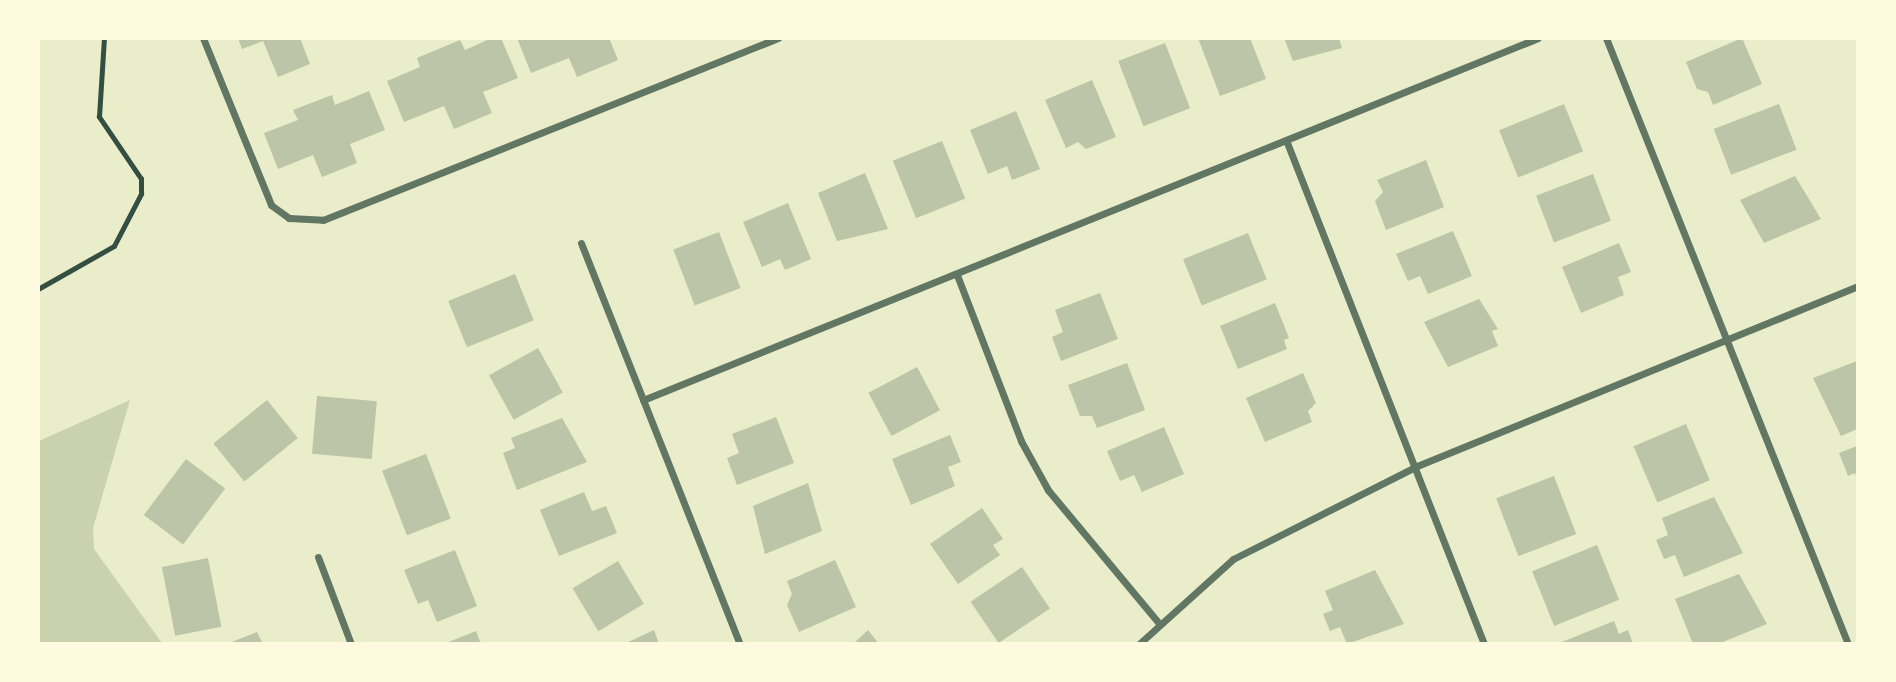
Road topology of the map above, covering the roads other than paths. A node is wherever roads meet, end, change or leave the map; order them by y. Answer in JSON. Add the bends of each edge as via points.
{"nodes":[{"id":1,"x":203,"y":38,"type":"edge"},
{"id":2,"x":778,"y":38,"type":"edge"},
{"id":3,"x":1538,"y":38,"type":"edge"},
{"id":4,"x":1606,"y":38,"type":"edge"},
{"id":5,"x":1286,"y":140,"type":"junction"},
{"id":6,"x":581,"y":243,"type":"dead end"},
{"id":7,"x":957,"y":275,"type":"junction"},
{"id":8,"x":1857,"y":286,"type":"edge"},
{"id":9,"x":1727,"y":341,"type":"junction"},
{"id":10,"x":643,"y":400,"type":"junction"},
{"id":11,"x":1417,"y":466,"type":"junction"},
{"id":12,"x":318,"y":557,"type":"dead end"},
{"id":13,"x":1159,"y":623,"type":"junction"},
{"id":14,"x":351,"y":643,"type":"edge"},
{"id":15,"x":740,"y":643,"type":"edge"},
{"id":16,"x":1139,"y":643,"type":"edge"},
{"id":17,"x":1484,"y":643,"type":"edge"},
{"id":18,"x":1848,"y":643,"type":"edge"}],
"edges":[{"from":1,"to":2,"type":"street","via":[[271,205],[289,218],[323,220]]},
{"from":3,"to":5,"type":"street"},
{"from":4,"to":9,"type":"street"},
{"from":5,"to":7,"type":"street"},
{"from":5,"to":11,"type":"street"},
{"from":6,"to":10,"type":"street"},
{"from":7,"to":10,"type":"street"},
{"from":7,"to":13,"type":"street","via":[[1021,441],[1048,490]]},
{"from":8,"to":9,"type":"street"},
{"from":9,"to":11,"type":"street"},
{"from":9,"to":18,"type":"street"},
{"from":10,"to":15,"type":"street"},
{"from":11,"to":13,"type":"street","via":[[1233,559]]},
{"from":11,"to":17,"type":"street"},
{"from":12,"to":14,"type":"street"},
{"from":13,"to":16,"type":"street"}]}
